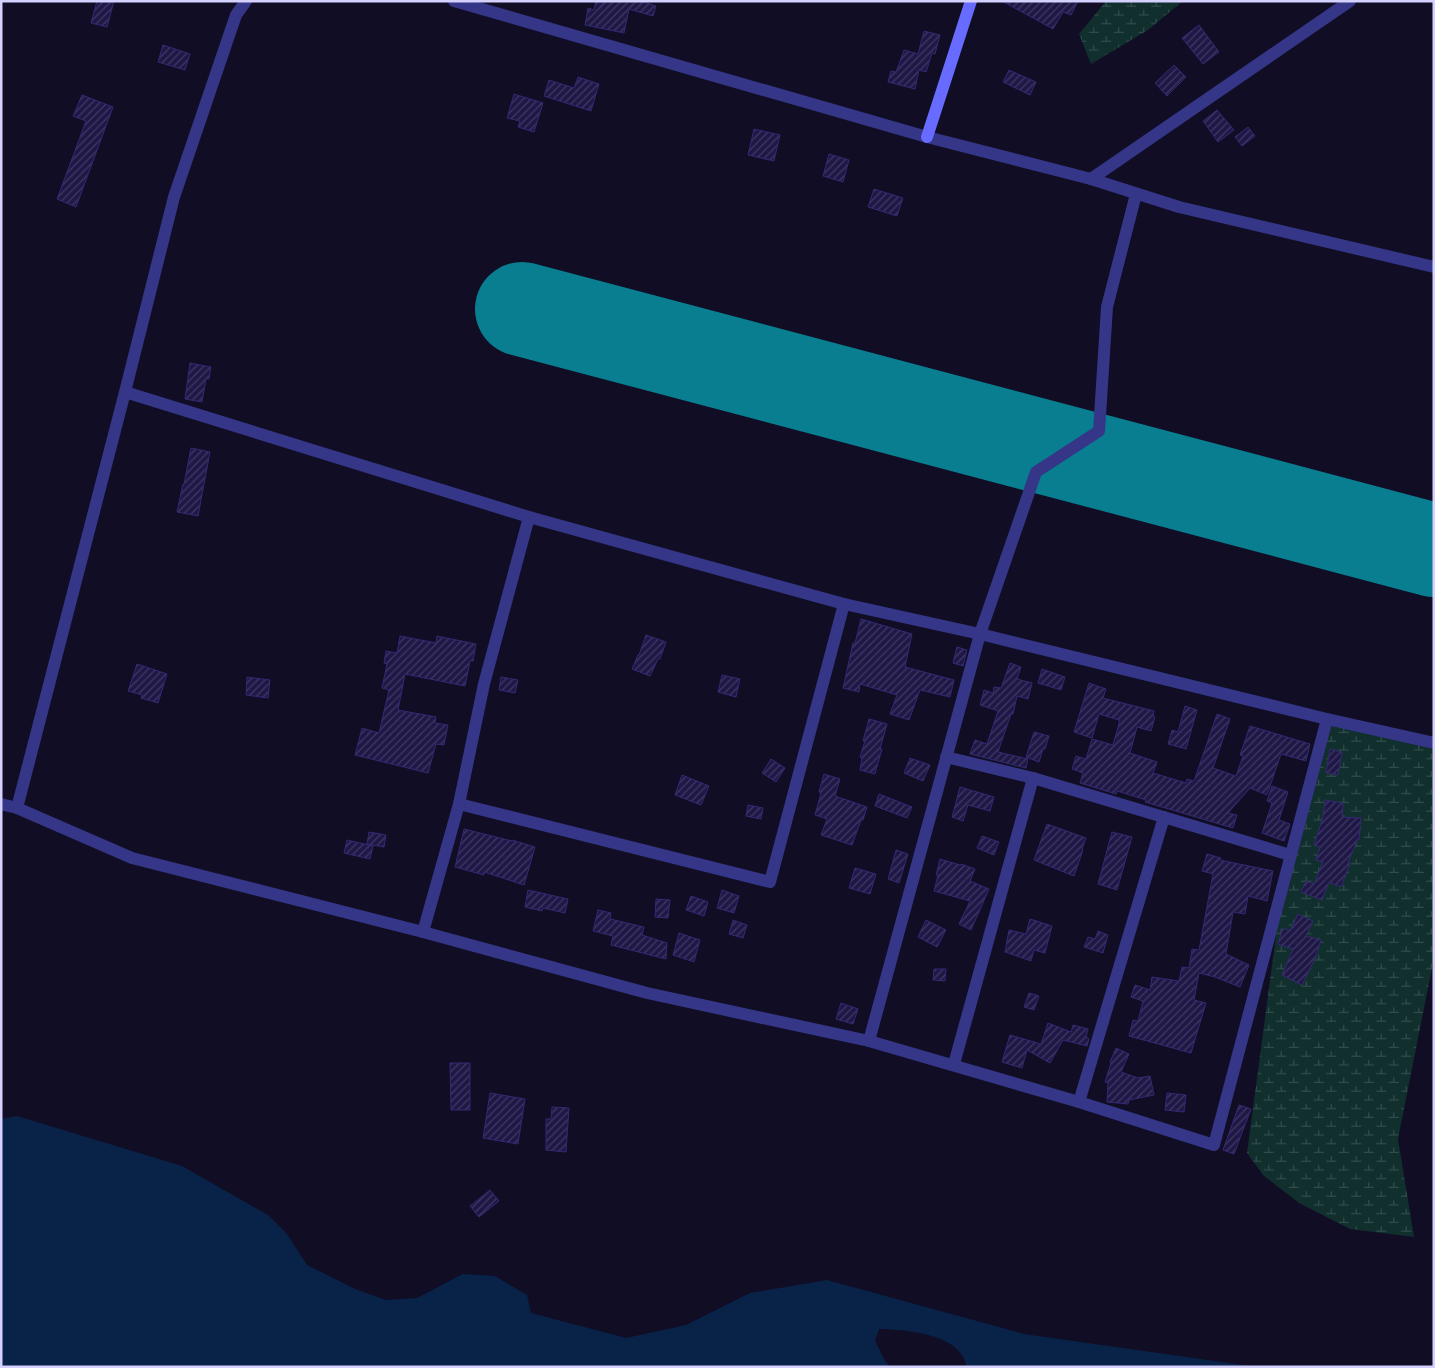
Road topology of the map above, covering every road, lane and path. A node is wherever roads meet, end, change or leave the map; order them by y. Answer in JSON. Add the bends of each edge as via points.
{"nodes":[{"id":1,"x":246,"y":1,"type":"edge"},
{"id":2,"x":454,"y":1,"type":"edge"},
{"id":3,"x":971,"y":1,"type":"edge"},
{"id":4,"x":1350,"y":1,"type":"edge"},
{"id":5,"x":927,"y":137,"type":"junction"},
{"id":6,"x":1091,"y":179,"type":"junction"},
{"id":7,"x":1136,"y":194,"type":"junction"},
{"id":8,"x":1434,"y":267,"type":"edge"},
{"id":9,"x":125,"y":392,"type":"junction"},
{"id":10,"x":529,"y":518,"type":"junction"},
{"id":11,"x":844,"y":604,"type":"junction"},
{"id":12,"x":980,"y":634,"type":"junction"},
{"id":13,"x":1327,"y":719,"type":"junction"},
{"id":14,"x":1434,"y":742,"type":"edge"},
{"id":15,"x":946,"y":757,"type":"junction"},
{"id":16,"x":1033,"y":778,"type":"junction"},
{"id":17,"x":1,"y":804,"type":"edge"},
{"id":18,"x":459,"y":804,"type":"junction"},
{"id":19,"x":17,"y":808,"type":"junction"},
{"id":20,"x":1164,"y":817,"type":"junction"},
{"id":21,"x":1290,"y":855,"type":"junction"},
{"id":22,"x":423,"y":932,"type":"junction"},
{"id":23,"x":869,"y":1041,"type":"junction"},
{"id":24,"x":954,"y":1064,"type":"junction"},
{"id":25,"x":1079,"y":1102,"type":"junction"}],
"edges":[{"from":1,"to":9,"type":"street","via":[[236,15],[174,197]]},
{"from":2,"to":5,"type":"street"},
{"from":3,"to":5,"type":"main road"},
{"from":4,"to":6,"type":"street"},
{"from":5,"to":6,"type":"street"},
{"from":6,"to":7,"type":"street"},
{"from":7,"to":8,"type":"street"},
{"from":7,"to":12,"type":"street","via":[[1107,306],[1099,431],[1036,472]]},
{"from":9,"to":10,"type":"street"},
{"from":9,"to":19,"type":"street"},
{"from":10,"to":11,"type":"street"},
{"from":10,"to":18,"type":"street","via":[[484,684]]},
{"from":11,"to":12,"type":"street"},
{"from":11,"to":18,"type":"street","via":[[770,882]]},
{"from":12,"to":13,"type":"street"},
{"from":12,"to":15,"type":"street"},
{"from":13,"to":14,"type":"street"},
{"from":13,"to":21,"type":"street"},
{"from":15,"to":16,"type":"street"},
{"from":15,"to":23,"type":"street"},
{"from":16,"to":20,"type":"street"},
{"from":16,"to":24,"type":"street"},
{"from":17,"to":19,"type":"street"},
{"from":18,"to":22,"type":"street"},
{"from":19,"to":22,"type":"street","via":[[132,858]]},
{"from":20,"to":21,"type":"street"},
{"from":20,"to":25,"type":"street"},
{"from":21,"to":25,"type":"street","via":[[1214,1145]]},
{"from":22,"to":23,"type":"street","via":[[647,993]]},
{"from":23,"to":24,"type":"street"},
{"from":24,"to":25,"type":"street"}]}
